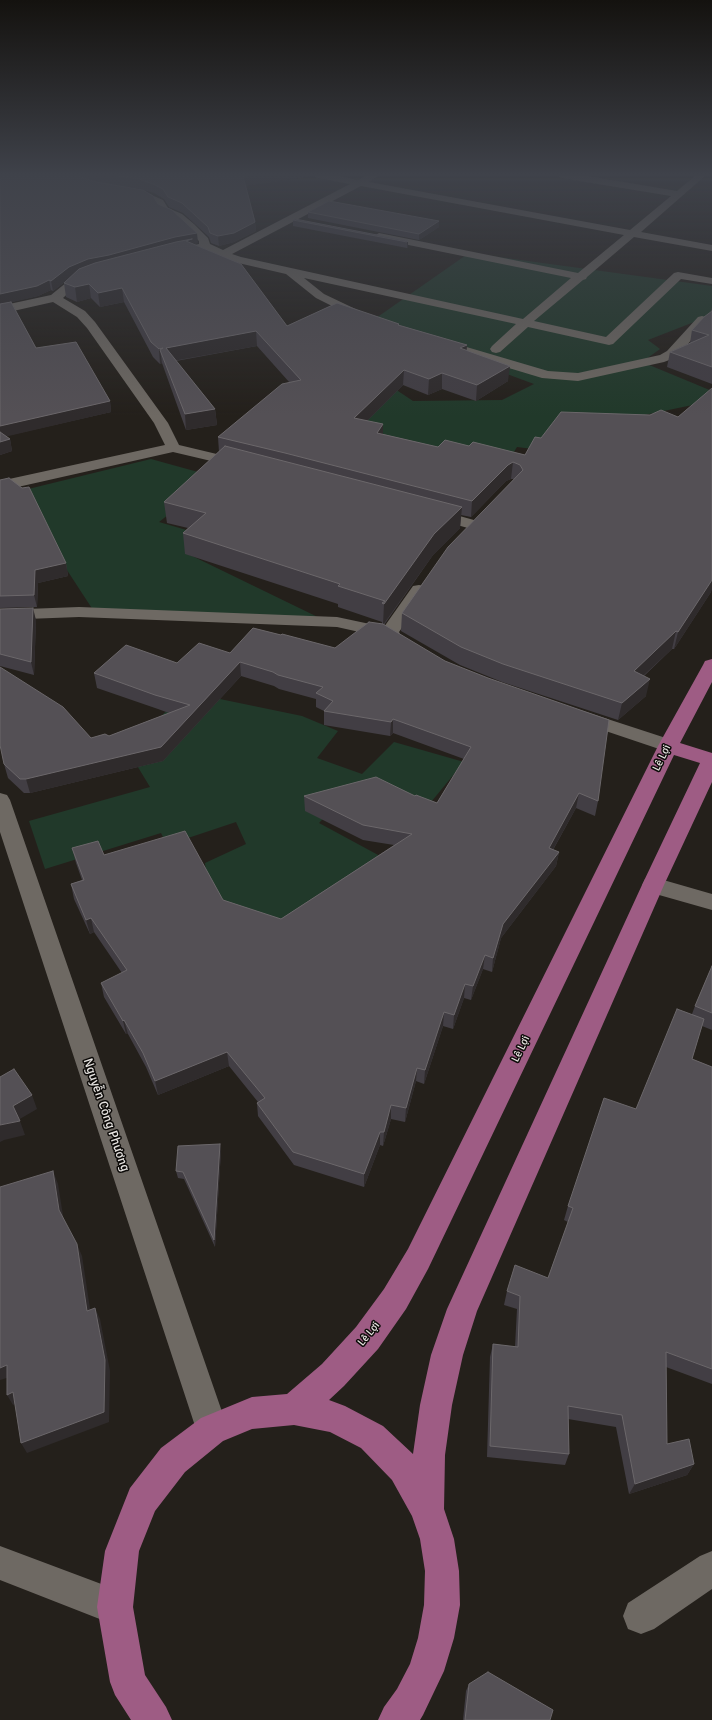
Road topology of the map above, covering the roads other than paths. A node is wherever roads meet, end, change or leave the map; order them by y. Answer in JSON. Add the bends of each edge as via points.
{"nodes":[{"id":1,"x":226,"y":255,"type":"edge"},
{"id":2,"x":474,"y":255,"type":"edge"},
{"id":3,"x":608,"y":255,"type":"edge"},
{"id":4,"x":287,"y":270,"type":"junction"},
{"id":5,"x":100,"y":271,"type":"edge"},
{"id":6,"x":582,"y":277,"type":"junction"},
{"id":7,"x":712,"y":281,"type":"edge"},
{"id":8,"x":690,"y":289,"type":"dead end"},
{"id":9,"x":676,"y":294,"type":"dead end"},
{"id":10,"x":55,"y":298,"type":"junction"},
{"id":11,"x":647,"y":304,"type":"junction"},
{"id":12,"x":0,"y":310,"type":"edge"},
{"id":13,"x":702,"y":320,"type":"edge"},
{"id":14,"x":374,"y":322,"type":"edge"},
{"id":15,"x":526,"y":322,"type":"junction"},
{"id":16,"x":438,"y":343,"type":"edge"},
{"id":17,"x":496,"y":349,"type":"dead end"},
{"id":18,"x":173,"y":448,"type":"junction"},
{"id":19,"x":257,"y":468,"type":"edge"},
{"id":20,"x":0,"y":486,"type":"edge"},
{"id":21,"x":415,"y":509,"type":"edge"},
{"id":22,"x":475,"y":525,"type":"edge"},
{"id":23,"x":427,"y":578,"type":"edge"},
{"id":24,"x":0,"y":615,"type":"edge"},
{"id":25,"x":389,"y":633,"type":"junction"},
{"id":26,"x":408,"y":644,"type":"edge"},
{"id":27,"x":712,"y":665,"type":"edge"},
{"id":28,"x":563,"y":710,"type":"edge"},
{"id":29,"x":668,"y":746,"type":"junction"},
{"id":30,"x":712,"y":760,"type":"edge"},
{"id":31,"x":0,"y":800,"type":"edge"},
{"id":32,"x":653,"y":885,"type":"junction"},
{"id":33,"x":712,"y":902,"type":"edge"},
{"id":34,"x":294,"y":1409,"type":"junction"},
{"id":35,"x":212,"y":1429,"type":"junction"},
{"id":36,"x":427,"y":1509,"type":"junction"},
{"id":37,"x":5,"y":1565,"type":"edge"},
{"id":38,"x":712,"y":1568,"type":"edge"},
{"id":39,"x":115,"y":1607,"type":"junction"},
{"id":40,"x":641,"y":1616,"type":"dead end"},
{"id":41,"x":153,"y":1720,"type":"edge"},
{"id":42,"x":397,"y":1720,"type":"edge"}],
"edges":[{"from":1,"to":4,"type":"street"},
{"from":2,"to":6,"type":"street"},
{"from":3,"to":6,"type":"street"},
{"from":4,"to":14,"type":"street","via":[[320,296]]},
{"from":4,"to":15,"type":"street"},
{"from":5,"to":10,"type":"street","via":[[76,280]]},
{"from":6,"to":15,"type":"street"},
{"from":7,"to":8,"type":"street"},
{"from":7,"to":11,"type":"street","via":[[678,275]]},
{"from":9,"to":11,"type":"street"},
{"from":10,"to":12,"type":"street"},
{"from":10,"to":18,"type":"street","via":[[81,314],[91,325],[161,423]]},
{"from":11,"to":15,"type":"street","via":[[609,341]]},
{"from":13,"to":16,"type":"street","via":[[672,354],[664,358],[578,377],[548,375]]},
{"from":15,"to":17,"type":"street"},
{"from":18,"to":19,"type":"street"},
{"from":18,"to":20,"type":"street"},
{"from":21,"to":22,"type":"street"},
{"from":23,"to":25,"type":"street"},
{"from":24,"to":25,"type":"street","via":[[79,612],[337,622]]},
{"from":25,"to":26,"type":"street"},
{"from":27,"to":29,"type":"main road","name":"Lê Lợi"},
{"from":28,"to":29,"type":"street"},
{"from":29,"to":30,"type":"main road"},
{"from":29,"to":34,"type":"main road","name":"Lê Lợi","via":[[418,1259],[368,1338]]},
{"from":30,"to":32,"type":"main road"},
{"from":31,"to":35,"type":"street","name":"Nguyễn Công Phương"},
{"from":32,"to":33,"type":"street"},
{"from":32,"to":36,"type":"main road","via":[[462,1309],[447,1355],[436,1405],[429,1455]]},
{"from":34,"to":35,"type":"main road","via":[[252,1413]]},
{"from":34,"to":36,"type":"main road","via":[[334,1417],[372,1437],[404,1468]]},
{"from":35,"to":39,"type":"main road","via":[[173,1460],[142,1500],[122,1551]]},
{"from":36,"to":42,"type":"main road","via":[[437,1539],[442,1571],[442,1605],[426,1672]]},
{"from":37,"to":39,"type":"street"},
{"from":38,"to":40,"type":"street"},
{"from":39,"to":41,"type":"main road","via":[[128,1682]]}]}
